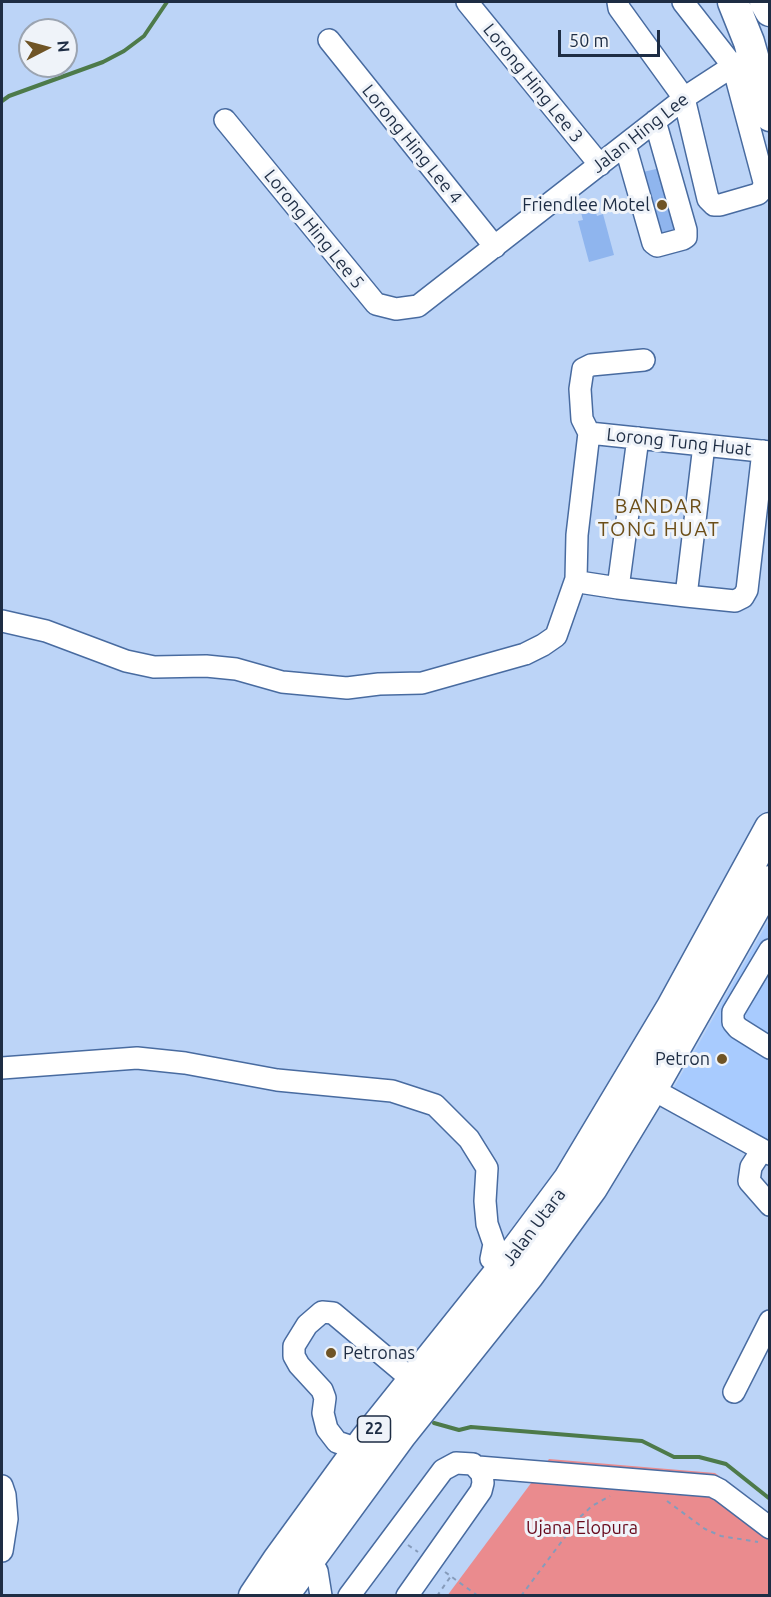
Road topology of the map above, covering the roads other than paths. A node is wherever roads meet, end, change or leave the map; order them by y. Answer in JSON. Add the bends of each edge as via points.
{"nodes":[{"id":1,"x":467,"y":2,"type":"edge"},
{"id":2,"x":618,"y":2,"type":"edge"},
{"id":3,"x":683,"y":2,"type":"edge"},
{"id":4,"x":734,"y":2,"type":"edge"},
{"id":5,"x":765,"y":2,"type":"edge"},
{"id":6,"x":770,"y":11,"type":"edge"},
{"id":7,"x":329,"y":40,"type":"dead end"},
{"id":8,"x":743,"y":61,"type":"junction"},
{"id":9,"x":684,"y":98,"type":"junction"},
{"id":10,"x":770,"y":116,"type":"edge"},
{"id":11,"x":225,"y":120,"type":"dead end"},
{"id":12,"x":655,"y":121,"type":"junction"},
{"id":13,"x":625,"y":145,"type":"junction"},
{"id":14,"x":600,"y":165,"type":"junction"},
{"id":15,"x":495,"y":247,"type":"junction"},
{"id":16,"x":417,"y":306,"type":"joint"},
{"id":17,"x":644,"y":360,"type":"dead end"},
{"id":18,"x":589,"y":432,"type":"junction"},
{"id":19,"x":638,"y":438,"type":"junction"},
{"id":20,"x":704,"y":445,"type":"junction"},
{"id":21,"x":766,"y":452,"type":"edge"},
{"id":22,"x":576,"y":579,"type":"junction"},
{"id":23,"x":618,"y":588,"type":"junction"},
{"id":24,"x":686,"y":596,"type":"junction"},
{"id":25,"x":2,"y":621,"type":"edge"},
{"id":26,"x":770,"y":828,"type":"edge"},
{"id":27,"x":770,"y":881,"type":"edge"},
{"id":28,"x":770,"y":950,"type":"edge"},
{"id":29,"x":770,"y":1048,"type":"edge"},
{"id":30,"x":2,"y":1068,"type":"edge"},
{"id":31,"x":643,"y":1078,"type":"junction"},
{"id":32,"x":623,"y":1138,"type":"junction"},
{"id":33,"x":767,"y":1150,"type":"edge"},
{"id":34,"x":770,"y":1205,"type":"edge"},
{"id":35,"x":496,"y":1264,"type":"junction"},
{"id":36,"x":770,"y":1321,"type":"edge"},
{"id":37,"x":403,"y":1372,"type":"junction"},
{"id":38,"x":734,"y":1392,"type":"dead end"},
{"id":39,"x":401,"y":1435,"type":"junction"},
{"id":40,"x":346,"y":1445,"type":"junction"},
{"id":41,"x":478,"y":1467,"type":"junction"},
{"id":42,"x":2,"y":1486,"type":"edge"},
{"id":43,"x":765,"y":1535,"type":"edge"},
{"id":44,"x":2,"y":1551,"type":"edge"},
{"id":45,"x":270,"y":1582,"type":"edge"},
{"id":46,"x":319,"y":1583,"type":"edge"},
{"id":47,"x":299,"y":1596,"type":"edge"},
{"id":48,"x":349,"y":1596,"type":"edge"},
{"id":49,"x":407,"y":1596,"type":"edge"}],
"edges":[{"from":1,"to":14,"type":"street","name":"Lorong Hing Lee 3"},
{"from":2,"to":9,"type":"street"},
{"from":3,"to":8,"type":"street"},
{"from":4,"to":8,"type":"highway"},
{"from":5,"to":6,"type":"highway"},
{"from":7,"to":15,"type":"street","name":"Lorong Hing Lee 4"},
{"from":8,"to":9,"type":"street","name":"Jalan Hing Lee"},
{"from":8,"to":9,"type":"street","via":[[764,182],[758,194],[720,205],[714,205],[708,198]]},
{"from":8,"to":10,"type":"highway"},
{"from":9,"to":12,"type":"street","name":"Jalan Hing Lee"},
{"from":11,"to":16,"type":"street","name":"Lorong Hing Lee 5","via":[[376,304],[396,309]]},
{"from":12,"to":13,"type":"street","name":"Jalan Hing Lee"},
{"from":12,"to":13,"type":"street","via":[[686,230],[683,240],[657,246],[653,243]]},
{"from":13,"to":14,"type":"street","name":"Jalan Hing Lee"},
{"from":14,"to":15,"type":"street","name":"Jalan Hing Lee"},
{"from":15,"to":16,"type":"street","name":"Jalan Hing Lee"},
{"from":17,"to":18,"type":"street","via":[[583,369],[582,419]]},
{"from":18,"to":19,"type":"street","name":"Lorong Tung Huat"},
{"from":18,"to":22,"type":"street"},
{"from":19,"to":20,"type":"street","name":"Lorong Tung Huat"},
{"from":19,"to":23,"type":"street"},
{"from":20,"to":21,"type":"street","name":"Lorong Tung Huat"},
{"from":20,"to":24,"type":"street"},
{"from":21,"to":24,"type":"street","via":[[747,590],[735,601]]},
{"from":22,"to":23,"type":"street"},
{"from":22,"to":25,"type":"street","via":[[556,636],[543,645],[525,654],[422,683],[346,688],[282,682],[236,669],[154,667],[126,661],[46,631]]},
{"from":23,"to":24,"type":"street"},
{"from":26,"to":31,"type":"highway","name":"Jalan Utara","number":"22","via":[[672,1007]]},
{"from":27,"to":31,"type":"highway","name":"Jalan Utara","number":"22"},
{"from":28,"to":29,"type":"street","via":[[733,1012],[738,1028]]},
{"from":30,"to":35,"type":"street","via":[[137,1058],[277,1080],[392,1090],[435,1105],[469,1139],[487,1168],[487,1224]]},
{"from":31,"to":32,"type":"highway","name":"Jalan Utara","number":"22"},
{"from":31,"to":33,"type":"street"},
{"from":31,"to":35,"type":"highway","name":"Jalan Utara","number":"22","via":[[569,1179]]},
{"from":32,"to":35,"type":"highway","via":[[587,1179],[520,1270],[513,1275]]},
{"from":32,"to":39,"type":"highway","name":"Jalan Utara","number":"22","via":[[552,1245]]},
{"from":33,"to":34,"type":"street","via":[[751,1167],[749,1181]]},
{"from":35,"to":37,"type":"highway"},
{"from":35,"to":45,"type":"highway","name":"Jalan Utara","number":"22","via":[[366,1439]]},
{"from":36,"to":38,"type":"street"},
{"from":37,"to":40,"type":"highway"},
{"from":37,"to":40,"type":"street","via":[[333,1313],[322,1312],[307,1325],[294,1346],[294,1356],[322,1390],[327,1429],[337,1442]]},
{"from":39,"to":45,"type":"highway","name":"Jalan Utara","number":"22"},
{"from":39,"to":46,"type":"highway","via":[[407,1442],[406,1457]]},
{"from":40,"to":45,"type":"highway","via":[[302,1511]]},
{"from":41,"to":43,"type":"street","via":[[712,1486]]},
{"from":41,"to":48,"type":"street","via":[[465,1462],[443,1470]]},
{"from":41,"to":49,"type":"street","via":[[482,1474],[481,1491]]},
{"from":42,"to":44,"type":"street","via":[[7,1519]]},
{"from":46,"to":47,"type":"highway"}]}
